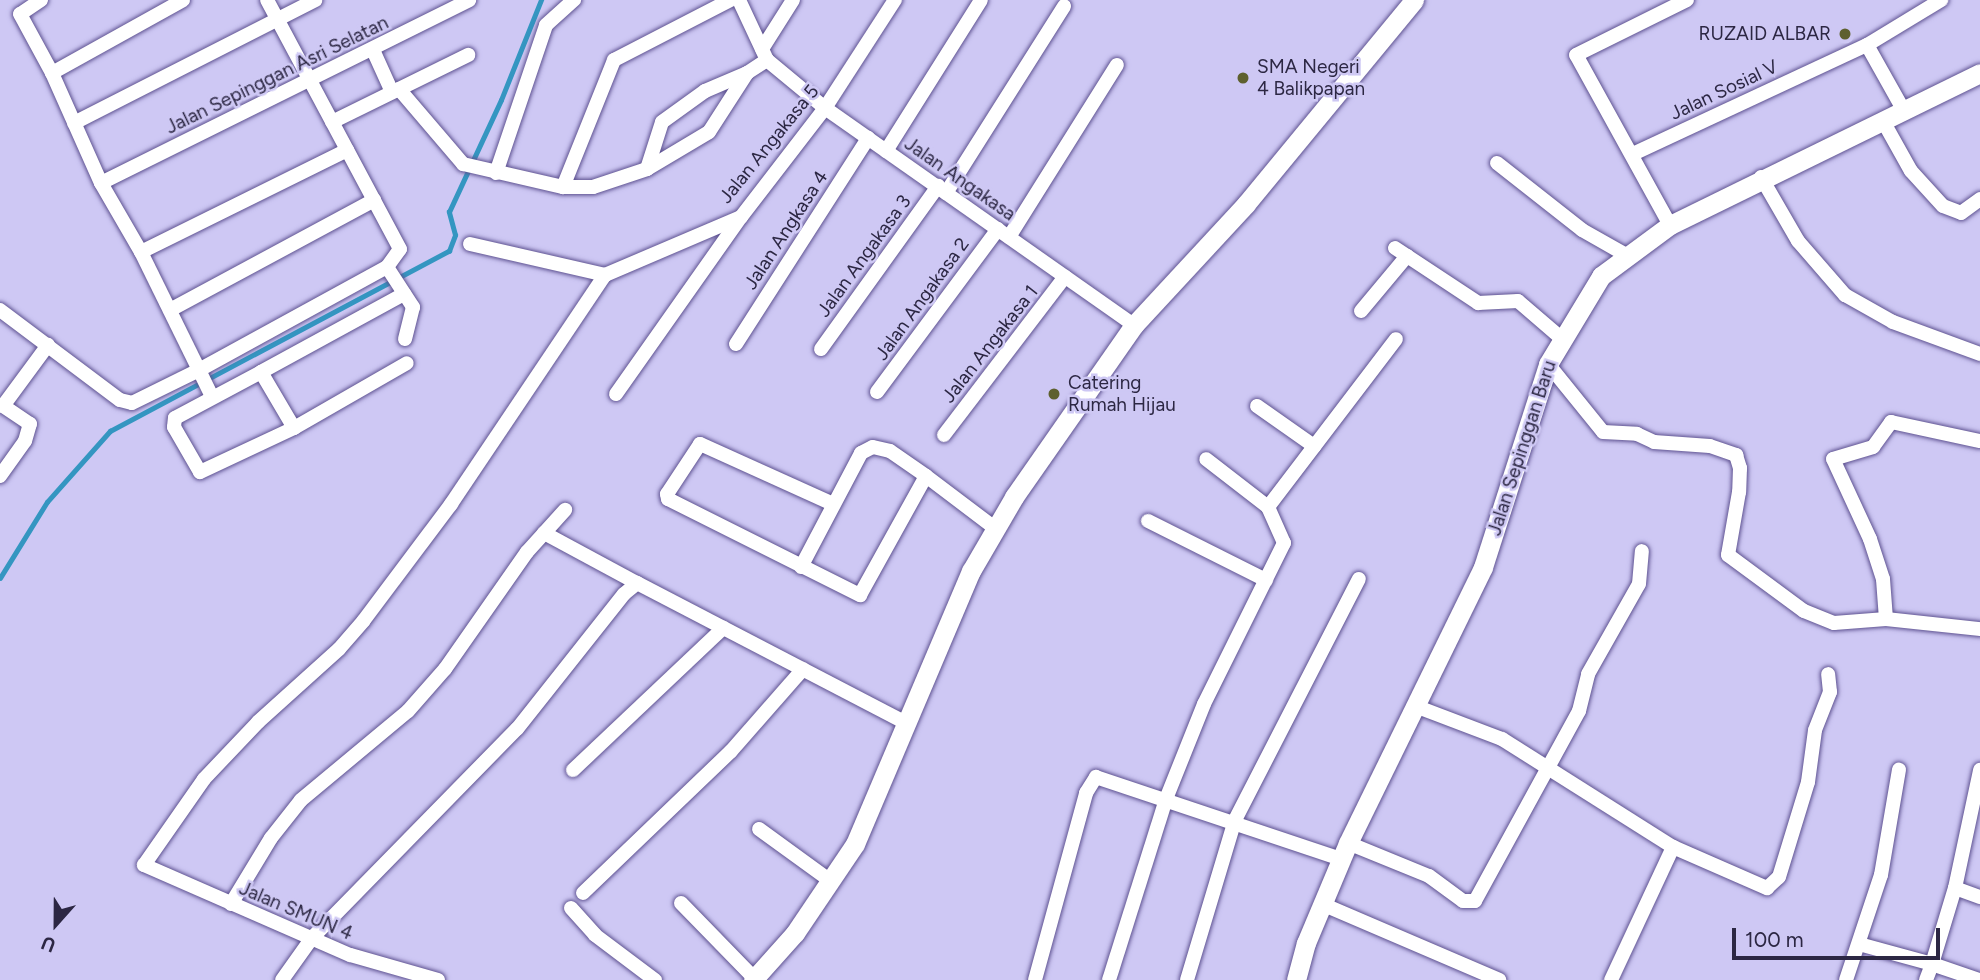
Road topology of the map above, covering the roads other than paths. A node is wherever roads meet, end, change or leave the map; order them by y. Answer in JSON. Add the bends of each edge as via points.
{"nodes":[{"id":1,"x":41,"y":0,"type":"edge"},
{"id":2,"x":183,"y":0,"type":"edge"},
{"id":3,"x":267,"y":0,"type":"edge"},
{"id":4,"x":315,"y":0,"type":"edge"},
{"id":5,"x":469,"y":0,"type":"edge"},
{"id":6,"x":574,"y":0,"type":"edge"},
{"id":7,"x":730,"y":0,"type":"edge"},
{"id":8,"x":739,"y":0,"type":"edge"},
{"id":9,"x":793,"y":0,"type":"edge"},
{"id":10,"x":895,"y":0,"type":"edge"},
{"id":11,"x":981,"y":0,"type":"edge"},
{"id":12,"x":1414,"y":0,"type":"edge"},
{"id":13,"x":1687,"y":0,"type":"edge"},
{"id":14,"x":1941,"y":0,"type":"edge"},
{"id":15,"x":1064,"y":6,"type":"dead end"},
{"id":16,"x":276,"y":20,"type":"junction"},
{"id":17,"x":1867,"y":45,"type":"junction"},
{"id":18,"x":373,"y":50,"type":"junction"},
{"id":19,"x":468,"y":55,"type":"dead end"},
{"id":20,"x":765,"y":55,"type":"junction"},
{"id":21,"x":1117,"y":65,"type":"dead end"},
{"id":22,"x":52,"y":73,"type":"junction"},
{"id":23,"x":747,"y":73,"type":"junction"},
{"id":24,"x":1980,"y":73,"type":"edge"},
{"id":25,"x":312,"y":82,"type":"junction"},
{"id":26,"x":395,"y":90,"type":"junction"},
{"id":27,"x":825,"y":108,"type":"junction"},
{"id":28,"x":1904,"y":111,"type":"junction"},
{"id":29,"x":1883,"y":121,"type":"junction"},
{"id":30,"x":332,"y":122,"type":"junction"},
{"id":31,"x":74,"y":123,"type":"junction"},
{"id":32,"x":868,"y":138,"type":"junction"},
{"id":33,"x":347,"y":150,"type":"junction"},
{"id":34,"x":886,"y":151,"type":"junction"},
{"id":35,"x":1633,"y":154,"type":"junction"},
{"id":36,"x":1497,"y":163,"type":"dead end"},
{"id":37,"x":647,"y":169,"type":"junction"},
{"id":38,"x":496,"y":173,"type":"junction"},
{"id":39,"x":1761,"y":177,"type":"junction"},
{"id":40,"x":100,"y":183,"type":"junction"},
{"id":41,"x":564,"y":187,"type":"junction"},
{"id":42,"x":942,"y":189,"type":"junction"},
{"id":43,"x":1980,"y":199,"type":"edge"},
{"id":44,"x":374,"y":200,"type":"junction"},
{"id":45,"x":741,"y":217,"type":"junction"},
{"id":46,"x":1670,"y":225,"type":"junction"},
{"id":47,"x":1003,"y":233,"type":"junction"},
{"id":48,"x":470,"y":244,"type":"dead end"},
{"id":49,"x":141,"y":252,"type":"junction"},
{"id":50,"x":1626,"y":255,"type":"junction"},
{"id":51,"x":387,"y":267,"type":"junction"},
{"id":52,"x":605,"y":275,"type":"junction"},
{"id":53,"x":1065,"y":277,"type":"junction"},
{"id":54,"x":404,"y":294,"type":"junction"},
{"id":55,"x":0,"y":310,"type":"edge"},
{"id":56,"x":170,"y":310,"type":"junction"},
{"id":57,"x":1361,"y":311,"type":"dead end"},
{"id":58,"x":1134,"y":325,"type":"junction"},
{"id":59,"x":1561,"y":338,"type":"junction"},
{"id":60,"x":405,"y":339,"type":"dead end"},
{"id":61,"x":1396,"y":339,"type":"dead end"},
{"id":62,"x":736,"y":344,"type":"dead end"},
{"id":63,"x":48,"y":345,"type":"junction"},
{"id":64,"x":821,"y":349,"type":"dead end"},
{"id":65,"x":1980,"y":354,"type":"edge"},
{"id":66,"x":407,"y":363,"type":"dead end"},
{"id":67,"x":1548,"y":364,"type":"junction"},
{"id":68,"x":199,"y":371,"type":"junction"},
{"id":69,"x":261,"y":372,"type":"junction"},
{"id":70,"x":877,"y":392,"type":"dead end"},
{"id":71,"x":616,"y":394,"type":"dead end"},
{"id":72,"x":212,"y":396,"type":"junction"},
{"id":73,"x":2,"y":405,"type":"edge"},
{"id":74,"x":1257,"y":406,"type":"dead end"},
{"id":75,"x":294,"y":428,"type":"junction"},
{"id":76,"x":944,"y":435,"type":"dead end"},
{"id":77,"x":1980,"y":440,"type":"edge"},
{"id":78,"x":1314,"y":446,"type":"junction"},
{"id":79,"x":1206,"y":459,"type":"dead end"},
{"id":80,"x":0,"y":476,"type":"edge"},
{"id":81,"x":926,"y":476,"type":"junction"},
{"id":82,"x":833,"y":504,"type":"junction"},
{"id":83,"x":1268,"y":507,"type":"junction"},
{"id":84,"x":565,"y":510,"type":"dead end"},
{"id":85,"x":1147,"y":521,"type":"dead end"},
{"id":86,"x":996,"y":529,"type":"junction"},
{"id":87,"x":544,"y":533,"type":"junction"},
{"id":88,"x":1642,"y":551,"type":"dead end"},
{"id":89,"x":801,"y":567,"type":"junction"},
{"id":90,"x":1359,"y":579,"type":"dead end"},
{"id":91,"x":1266,"y":580,"type":"junction"},
{"id":92,"x":637,"y":583,"type":"junction"},
{"id":93,"x":1886,"y":619,"type":"junction"},
{"id":94,"x":723,"y":628,"type":"junction"},
{"id":95,"x":1980,"y":629,"type":"edge"},
{"id":96,"x":803,"y":669,"type":"junction"},
{"id":97,"x":1828,"y":674,"type":"dead end"},
{"id":98,"x":1415,"y":706,"type":"junction"},
{"id":99,"x":908,"y":724,"type":"junction"},
{"id":100,"x":1546,"y":766,"type":"junction"},
{"id":101,"x":573,"y":770,"type":"dead end"},
{"id":102,"x":1899,"y":770,"type":"dead end"},
{"id":103,"x":1980,"y":770,"type":"edge"},
{"id":104,"x":1166,"y":799,"type":"junction"},
{"id":105,"x":1235,"y":820,"type":"junction"},
{"id":106,"x":759,"y":829,"type":"dead end"},
{"id":107,"x":1673,"y":847,"type":"junction"},
{"id":108,"x":1344,"y":851,"type":"junction"},
{"id":109,"x":832,"y":881,"type":"junction"},
{"id":110,"x":1955,"y":888,"type":"junction"},
{"id":111,"x":583,"y":892,"type":"dead end"},
{"id":112,"x":1980,"y":897,"type":"edge"},
{"id":113,"x":681,"y":902,"type":"dead end"},
{"id":114,"x":231,"y":904,"type":"junction"},
{"id":115,"x":1322,"y":904,"type":"junction"},
{"id":116,"x":571,"y":908,"type":"dead end"},
{"id":117,"x":313,"y":938,"type":"junction"},
{"id":118,"x":1859,"y":944,"type":"junction"},
{"id":119,"x":1932,"y":964,"type":"junction"},
{"id":120,"x":755,"y":979,"type":"edge"},
{"id":121,"x":282,"y":980,"type":"edge"},
{"id":122,"x":438,"y":980,"type":"edge"},
{"id":123,"x":655,"y":980,"type":"edge"},
{"id":124,"x":1035,"y":980,"type":"edge"},
{"id":125,"x":1109,"y":980,"type":"edge"},
{"id":126,"x":1187,"y":980,"type":"edge"},
{"id":127,"x":1296,"y":980,"type":"edge"},
{"id":128,"x":1499,"y":980,"type":"edge"},
{"id":129,"x":1611,"y":980,"type":"edge"},
{"id":130,"x":1846,"y":980,"type":"edge"},
{"id":131,"x":1926,"y":980,"type":"edge"},
{"id":132,"x":1979,"y":980,"type":"edge"}],
"edges":[{"from":1,"to":22,"type":"street","via":[[20,14]]},
{"from":2,"to":22,"type":"street"},
{"from":3,"to":16,"type":"street"},
{"from":4,"to":16,"type":"street"},
{"from":5,"to":18,"type":"street","name":"Jalan Sepinggan Asri Selatan"},
{"from":6,"to":38,"type":"street","via":[[546,25]]},
{"from":7,"to":41,"type":"street","via":[[614,60]]},
{"from":8,"to":20,"type":"street"},
{"from":9,"to":20,"type":"street"},
{"from":10,"to":27,"type":"street","name":"Jalan Angakasa 5"},
{"from":11,"to":34,"type":"street"},
{"from":12,"to":58,"type":"street","via":[[1228,225]]},
{"from":13,"to":35,"type":"street","via":[[1576,55]]},
{"from":14,"to":17,"type":"street","name":"Jalan Sosial V"},
{"from":15,"to":42,"type":"street","name":"Jalan Angakasa 3"},
{"from":16,"to":25,"type":"street"},
{"from":16,"to":31,"type":"street"},
{"from":17,"to":28,"type":"street"},
{"from":17,"to":35,"type":"street","name":"Jalan Sosial V"},
{"from":18,"to":25,"type":"street","name":"Jalan Sepinggan Asri Selatan"},
{"from":18,"to":26,"type":"street"},
{"from":19,"to":26,"type":"street"},
{"from":20,"to":23,"type":"street"},
{"from":20,"to":27,"type":"street","name":"Jalan Angakasa"},
{"from":21,"to":47,"type":"street","name":"Jalan Angakasa 2"},
{"from":22,"to":31,"type":"street"},
{"from":23,"to":37,"type":"street","via":[[709,132]]},
{"from":23,"to":37,"type":"street","via":[[705,91],[662,122]]},
{"from":24,"to":28,"type":"street","name":"Jalan Sepinggan Baru"},
{"from":25,"to":30,"type":"street"},
{"from":25,"to":40,"type":"street","name":"Jalan Sepinggan Asri Selatan"},
{"from":26,"to":30,"type":"street"},
{"from":26,"to":38,"type":"street","via":[[463,164]]},
{"from":27,"to":32,"type":"street","name":"Jalan Angakasa"},
{"from":27,"to":45,"type":"street","name":"Jalan Angakasa 5"},
{"from":28,"to":29,"type":"street","name":"Jalan Sepinggan Baru"},
{"from":29,"to":39,"type":"street","name":"Jalan Sepinggan Baru"},
{"from":29,"to":43,"type":"street","via":[[1911,171],[1943,206],[1961,213]]},
{"from":30,"to":33,"type":"street"},
{"from":31,"to":40,"type":"street"},
{"from":32,"to":34,"type":"street","name":"Jalan Angakasa"},
{"from":32,"to":62,"type":"street","name":"Jalan Angkasa 4"},
{"from":33,"to":44,"type":"street"},
{"from":33,"to":49,"type":"street"},
{"from":34,"to":42,"type":"street","name":"Jalan Angakasa"},
{"from":35,"to":46,"type":"street"},
{"from":36,"to":50,"type":"street","via":[[1582,230]]},
{"from":37,"to":41,"type":"street","via":[[614,183]]},
{"from":38,"to":41,"type":"street"},
{"from":39,"to":46,"type":"street","name":"Jalan Sepinggan Baru"},
{"from":39,"to":65,"type":"street","via":[[1798,241],[1845,295],[1893,322]]},
{"from":40,"to":49,"type":"street"},
{"from":42,"to":47,"type":"street","name":"Jalan Angakasa"},
{"from":42,"to":64,"type":"street","name":"Jalan Angakasa 3"},
{"from":44,"to":51,"type":"street","via":[[400,249]]},
{"from":44,"to":56,"type":"street"},
{"from":45,"to":52,"type":"street","name":"Jalan Angakasa 5"},
{"from":45,"to":71,"type":"street"},
{"from":46,"to":50,"type":"street","name":"Jalan Sepinggan Baru"},
{"from":47,"to":53,"type":"street","name":"Jalan Angakasa"},
{"from":47,"to":70,"type":"street","name":"Jalan Angakasa 2"},
{"from":48,"to":52,"type":"street"},
{"from":49,"to":56,"type":"street"},
{"from":50,"to":59,"type":"street","name":"Jalan Sepinggan Baru","via":[[1601,276]]},
{"from":51,"to":54,"type":"street"},
{"from":51,"to":68,"type":"street"},
{"from":52,"to":114,"type":"street","name":"Jalan SMUN 4","via":[[451,505],[363,620],[339,649],[258,722],[204,779],[144,865]]},
{"from":53,"to":58,"type":"street","name":"Jalan Angakasa"},
{"from":53,"to":76,"type":"street","name":"Jalan Angakasa 1"},
{"from":54,"to":60,"type":"street","via":[[413,313]]},
{"from":54,"to":69,"type":"street"},
{"from":55,"to":63,"type":"street"},
{"from":56,"to":68,"type":"street"},
{"from":57,"to":59,"type":"street","via":[[1401,252],[1478,303],[1518,302]]},
{"from":58,"to":86,"type":"street"},
{"from":59,"to":67,"type":"street","name":"Jalan Sepinggan Baru"},
{"from":61,"to":78,"type":"street"},
{"from":63,"to":68,"type":"street","via":[[120,400],[132,404]]},
{"from":63,"to":73,"type":"street"},
{"from":66,"to":75,"type":"street"},
{"from":67,"to":93,"type":"street","via":[[1603,432],[1630,432],[1654,442],[1710,446],[1736,455],[1740,468],[1727,550],[1731,559],[1820,620]]},
{"from":67,"to":98,"type":"street","name":"Jalan Sepinggan Baru","via":[[1483,567]]},
{"from":68,"to":72,"type":"street"},
{"from":69,"to":72,"type":"street"},
{"from":69,"to":75,"type":"street"},
{"from":72,"to":75,"type":"street","via":[[173,421],[200,472]]},
{"from":73,"to":80,"type":"street","via":[[30,424],[25,441]]},
{"from":74,"to":78,"type":"street"},
{"from":77,"to":93,"type":"street","via":[[1891,422],[1873,447],[1833,459],[1870,538],[1883,579]]},
{"from":78,"to":83,"type":"street"},
{"from":79,"to":83,"type":"street"},
{"from":81,"to":82,"type":"street","via":[[905,459],[873,447],[861,453]]},
{"from":81,"to":86,"type":"street"},
{"from":81,"to":89,"type":"street","via":[[865,593],[855,594]]},
{"from":82,"to":89,"type":"street"},
{"from":82,"to":89,"type":"street","via":[[700,444],[667,494],[668,499]]},
{"from":83,"to":91,"type":"street","via":[[1284,543]]},
{"from":84,"to":87,"type":"street"},
{"from":85,"to":91,"type":"street"},
{"from":86,"to":99,"type":"street","via":[[971,571]]},
{"from":87,"to":92,"type":"street"},
{"from":87,"to":114,"type":"street","via":[[445,669],[408,711],[301,800],[271,838]]},
{"from":88,"to":100,"type":"street","via":[[1639,584],[1588,674],[1579,711]]},
{"from":90,"to":105,"type":"street"},
{"from":91,"to":104,"type":"street","via":[[1204,704]]},
{"from":92,"to":94,"type":"street"},
{"from":92,"to":117,"type":"street","via":[[517,729]]},
{"from":93,"to":95,"type":"street"},
{"from":94,"to":96,"type":"street"},
{"from":94,"to":101,"type":"street"},
{"from":96,"to":99,"type":"street"},
{"from":96,"to":111,"type":"street","via":[[732,751]]},
{"from":97,"to":107,"type":"street","via":[[1830,692],[1815,730],[1808,782],[1774,884],[1757,887]]},
{"from":98,"to":100,"type":"street","via":[[1502,739]]},
{"from":98,"to":108,"type":"street","name":"Jalan Sepinggan Baru"},
{"from":99,"to":109,"type":"street","via":[[855,844]]},
{"from":100,"to":107,"type":"street"},
{"from":100,"to":108,"type":"street","via":[[1471,903],[1429,876]]},
{"from":102,"to":118,"type":"street","via":[[1890,836]]},
{"from":103,"to":110,"type":"street"},
{"from":104,"to":105,"type":"street"},
{"from":104,"to":124,"type":"street","via":[[1106,778],[1090,781]]},
{"from":104,"to":125,"type":"street"},
{"from":105,"to":108,"type":"street"},
{"from":105,"to":126,"type":"street"},
{"from":106,"to":109,"type":"street"},
{"from":107,"to":129,"type":"street"},
{"from":108,"to":115,"type":"street","name":"Jalan Sepinggan Baru"},
{"from":109,"to":120,"type":"street"},
{"from":110,"to":112,"type":"street"},
{"from":110,"to":119,"type":"street"},
{"from":113,"to":120,"type":"street"},
{"from":114,"to":117,"type":"street","name":"Jalan SMUN 4"},
{"from":115,"to":127,"type":"street","name":"Jalan Sepinggan Baru"},
{"from":115,"to":128,"type":"street"},
{"from":116,"to":123,"type":"street","via":[[595,934]]},
{"from":117,"to":121,"type":"street"},
{"from":117,"to":122,"type":"street","name":"Jalan SMUN 4","via":[[350,955]]},
{"from":118,"to":119,"type":"street"},
{"from":118,"to":130,"type":"street"},
{"from":119,"to":131,"type":"street"},
{"from":119,"to":132,"type":"street"}]}
